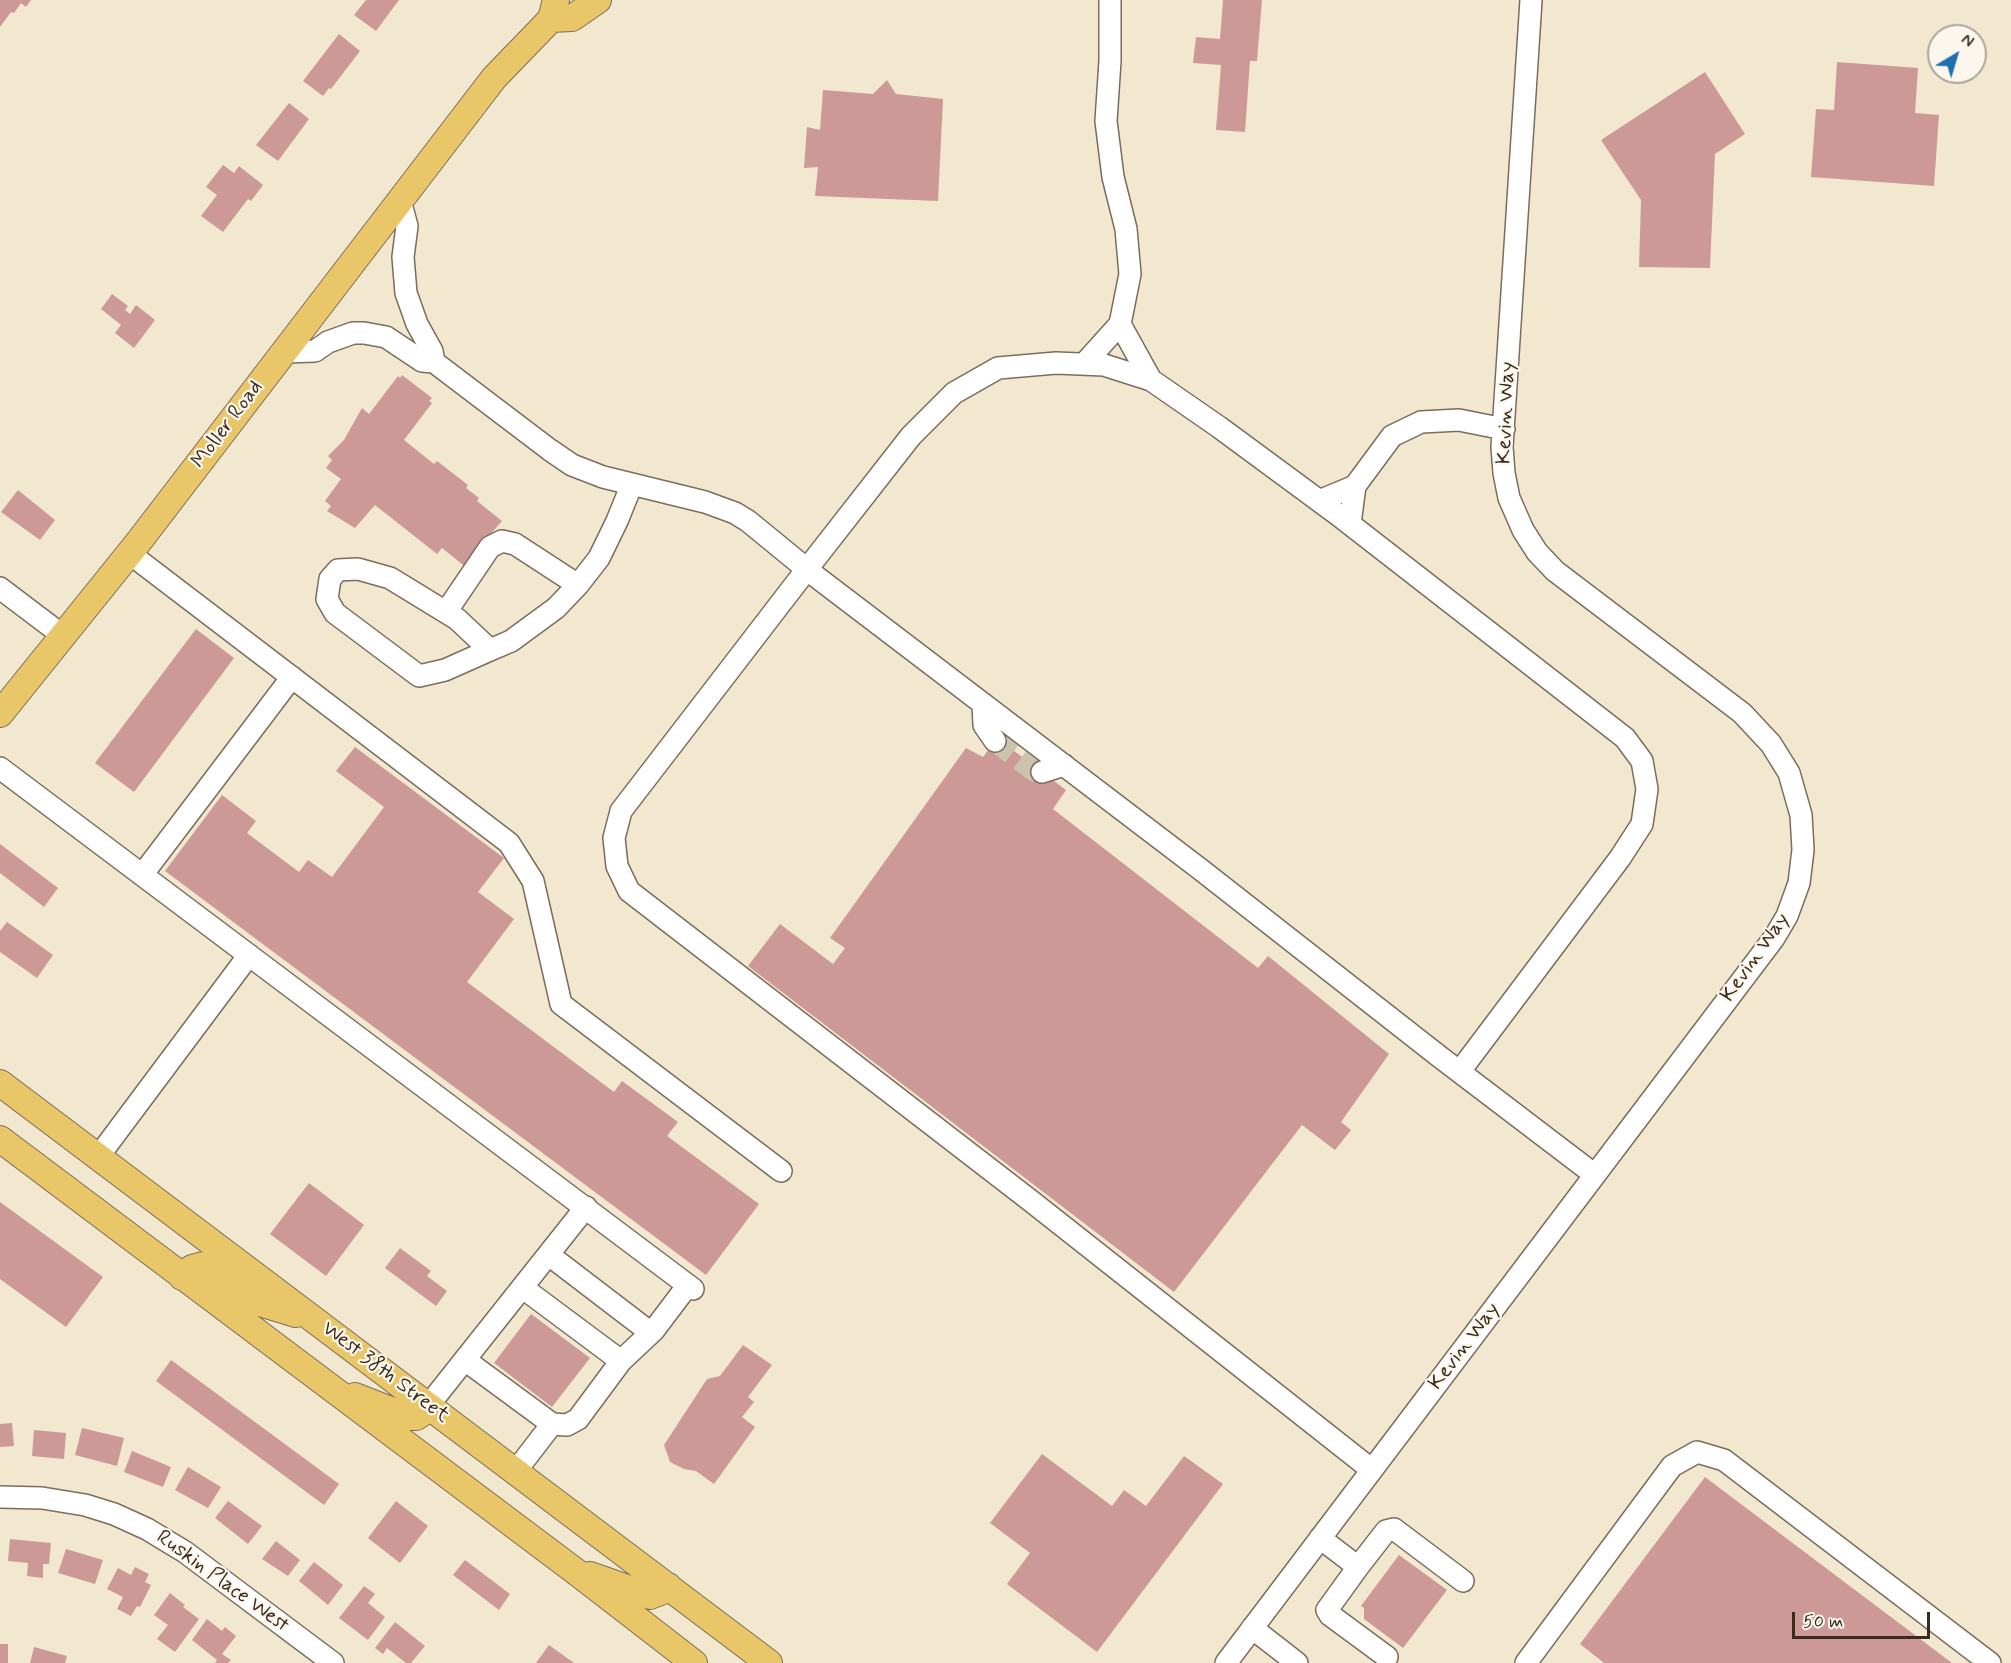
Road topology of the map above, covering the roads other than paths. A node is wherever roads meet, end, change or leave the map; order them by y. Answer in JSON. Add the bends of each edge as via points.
{"nodes":[{"id":1,"x":598,"y":0,"type":"edge"},
{"id":2,"x":1110,"y":0,"type":"edge"},
{"id":3,"x":1531,"y":0,"type":"edge"},
{"id":4,"x":554,"y":9,"type":"edge"},
{"id":5,"x":400,"y":200,"type":"junction"},
{"id":6,"x":1120,"y":324,"type":"junction"},
{"id":7,"x":284,"y":352,"type":"junction"},
{"id":8,"x":434,"y":362,"type":"junction"},
{"id":9,"x":1084,"y":364,"type":"junction"},
{"id":10,"x":1151,"y":380,"type":"junction"},
{"id":11,"x":1504,"y":429,"type":"junction"},
{"id":12,"x":632,"y":484,"type":"junction"},
{"id":13,"x":1355,"y":486,"type":"junction"},
{"id":14,"x":1319,"y":501,"type":"junction"},
{"id":15,"x":1350,"y":524,"type":"junction"},
{"id":16,"x":129,"y":553,"type":"junction"},
{"id":17,"x":807,"y":569,"type":"junction"},
{"id":18,"x":578,"y":585,"type":"junction"},
{"id":19,"x":0,"y":588,"type":"edge"},
{"id":20,"x":446,"y":612,"type":"junction"},
{"id":21,"x":62,"y":635,"type":"junction"},
{"id":22,"x":490,"y":650,"type":"junction"},
{"id":23,"x":292,"y":677,"type":"junction"},
{"id":24,"x":983,"y":704,"type":"junction"},
{"id":25,"x":0,"y":714,"type":"edge"},
{"id":26,"x":995,"y":741,"type":"tunnel mouth"},
{"id":27,"x":1064,"y":765,"type":"junction"},
{"id":28,"x":0,"y":768,"type":"edge"},
{"id":29,"x":1042,"y":772,"type":"dead end"},
{"id":30,"x":142,"y":875,"type":"junction"},
{"id":31,"x":249,"y":955,"type":"junction"},
{"id":32,"x":1460,"y":1071,"type":"junction"},
{"id":33,"x":0,"y":1083,"type":"edge"},
{"id":34,"x":0,"y":1139,"type":"edge"},
{"id":35,"x":98,"y":1157,"type":"junction"},
{"id":36,"x":782,"y":1171,"type":"dead end"},
{"id":37,"x":1595,"y":1174,"type":"junction"},
{"id":38,"x":586,"y":1207,"type":"junction"},
{"id":39,"x":549,"y":1255,"type":"junction"},
{"id":40,"x":182,"y":1277,"type":"junction"},
{"id":41,"x":523,"y":1288,"type":"junction"},
{"id":42,"x":311,"y":1318,"type":"junction"},
{"id":43,"x":651,"y":1333,"type":"junction"},
{"id":44,"x":465,"y":1360,"type":"junction"},
{"id":45,"x":621,"y":1361,"type":"junction"},
{"id":46,"x":326,"y":1386,"type":"junction"},
{"id":47,"x":428,"y":1406,"type":"junction"},
{"id":48,"x":552,"y":1424,"type":"junction"},
{"id":49,"x":1372,"y":1470,"type":"junction"},
{"id":50,"x":515,"y":1472,"type":"junction"},
{"id":51,"x":0,"y":1497,"type":"edge"},
{"id":52,"x":1320,"y":1538,"type":"junction"},
{"id":53,"x":1358,"y":1567,"type":"junction"},
{"id":54,"x":575,"y":1571,"type":"junction"},
{"id":55,"x":1462,"y":1581,"type":"dead end"},
{"id":56,"x":668,"y":1586,"type":"junction"},
{"id":57,"x":1252,"y":1628,"type":"junction"},
{"id":58,"x":1387,"y":1657,"type":"dead end"},
{"id":59,"x":333,"y":1663,"type":"edge"},
{"id":60,"x":694,"y":1663,"type":"edge"},
{"id":61,"x":770,"y":1663,"type":"edge"},
{"id":62,"x":1226,"y":1663,"type":"edge"},
{"id":63,"x":1295,"y":1663,"type":"edge"},
{"id":64,"x":1526,"y":1663,"type":"edge"},
{"id":65,"x":1990,"y":1663,"type":"edge"}],
"edges":[{"from":1,"to":4,"type":"main road","via":[[572,18]]},
{"from":2,"to":6,"type":"street","via":[[1106,121],[1113,177],[1126,229],[1130,274]]},
{"from":3,"to":11,"type":"street","name":"Kevin Way"},
{"from":4,"to":5,"type":"main road","name":"Moller Road","via":[[494,78]]},
{"from":5,"to":7,"type":"main road","name":"Moller Road"},
{"from":5,"to":8,"type":"street","via":[[407,226],[403,257],[406,293]]},
{"from":6,"to":9,"type":"street"},
{"from":6,"to":10,"type":"street"},
{"from":7,"to":8,"type":"street","via":[[315,351],[343,336],[364,333],[386,337],[422,361]]},
{"from":7,"to":16,"type":"main road","name":"Moller Road"},
{"from":8,"to":12,"type":"street","via":[[561,458],[586,471]]},
{"from":9,"to":10,"type":"street","via":[[1104,365]]},
{"from":9,"to":17,"type":"street","via":[[998,368],[954,393],[911,436]]},
{"from":10,"to":14,"type":"street"},
{"from":11,"to":13,"type":"street","via":[[1459,420],[1421,422],[1392,436]]},
{"from":11,"to":37,"type":"street","name":"Kevin Way","via":[[1502,456],[1509,498],[1537,552],[1561,577],[1748,718],[1781,758],[1801,815],[1799,883],[1779,930]]},
{"from":12,"to":17,"type":"street","via":[[735,513]]},
{"from":12,"to":18,"type":"street","via":[[599,558]]},
{"from":13,"to":14,"type":"street"},
{"from":13,"to":15,"type":"street"},
{"from":14,"to":15,"type":"street"},
{"from":15,"to":32,"type":"street","via":[[1625,738],[1642,761],[1647,789],[1642,824]]},
{"from":16,"to":21,"type":"main road","name":"Moller Road"},
{"from":16,"to":23,"type":"street"},
{"from":17,"to":24,"type":"street"},
{"from":17,"to":49,"type":"street","via":[[621,812],[614,838],[618,866],[629,891]]},
{"from":18,"to":20,"type":"street","via":[[514,544],[502,541],[490,547]]},
{"from":18,"to":22,"type":"street","via":[[556,608]]},
{"from":19,"to":21,"type":"street"},
{"from":20,"to":22,"type":"street"},
{"from":20,"to":22,"type":"street","via":[[390,578],[358,569],[338,570],[330,579],[327,599],[335,613],[419,676],[445,670]]},
{"from":21,"to":25,"type":"main road","name":"Moller Road"},
{"from":23,"to":30,"type":"street"},
{"from":23,"to":36,"type":"street","via":[[509,843],[533,881],[561,1004]]},
{"from":24,"to":26,"type":"street","via":[[984,725]]},
{"from":24,"to":27,"type":"street"},
{"from":27,"to":29,"type":"street"},
{"from":27,"to":32,"type":"street"},
{"from":28,"to":30,"type":"street"},
{"from":30,"to":31,"type":"street"},
{"from":31,"to":35,"type":"street"},
{"from":31,"to":38,"type":"street"},
{"from":32,"to":37,"type":"street"},
{"from":33,"to":35,"type":"main road","name":"West 38th Street"},
{"from":34,"to":40,"type":"main road"},
{"from":35,"to":42,"type":"main road","name":"West 38th Street"},
{"from":37,"to":49,"type":"street","name":"Kevin Way"},
{"from":38,"to":39,"type":"street"},
{"from":38,"to":43,"type":"street","via":[[690,1287]]},
{"from":39,"to":41,"type":"street"},
{"from":39,"to":43,"type":"street"},
{"from":40,"to":42,"type":"main road","via":[[202,1265],[257,1302]]},
{"from":40,"to":46,"type":"main road"},
{"from":41,"to":44,"type":"street"},
{"from":41,"to":45,"type":"street"},
{"from":42,"to":47,"type":"main road","name":"West 38th Street"},
{"from":43,"to":45,"type":"street"},
{"from":44,"to":47,"type":"street"},
{"from":44,"to":48,"type":"street"},
{"from":45,"to":48,"type":"street","via":[[578,1419],[567,1425]]},
{"from":46,"to":47,"type":"main road","via":[[409,1417],[416,1417]]},
{"from":46,"to":54,"type":"main road"},
{"from":47,"to":50,"type":"main road","name":"West 38th Street"},
{"from":48,"to":50,"type":"street"},
{"from":49,"to":52,"type":"street","name":"Kevin Way"},
{"from":50,"to":56,"type":"main road","name":"West 38th Street"},
{"from":51,"to":59,"type":"street","name":"Ruskin Place West","via":[[85,1505],[147,1529],[185,1552]]},
{"from":52,"to":53,"type":"street"},
{"from":52,"to":57,"type":"street","name":"Kevin Way"},
{"from":53,"to":55,"type":"street","via":[[1386,1530],[1394,1528]]},
{"from":53,"to":58,"type":"street","via":[[1327,1611]]},
{"from":54,"to":56,"type":"main road","via":[[646,1596],[657,1595]]},
{"from":54,"to":60,"type":"main road"},
{"from":56,"to":61,"type":"main road","name":"West 38th Street"},
{"from":57,"to":62,"type":"street","name":"Kevin Way"},
{"from":57,"to":63,"type":"street"},
{"from":64,"to":65,"type":"street","via":[[1672,1466],[1697,1452],[1724,1460]]}]}
